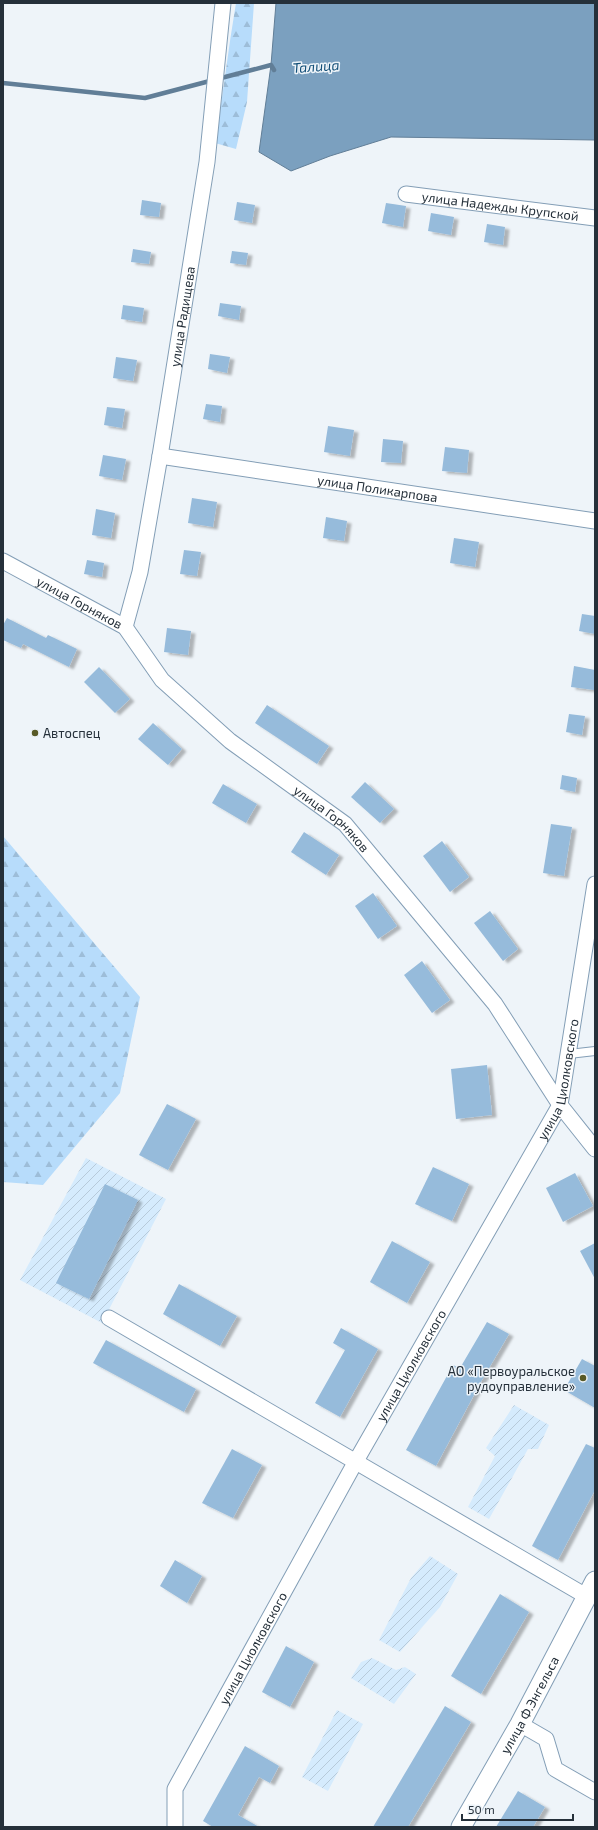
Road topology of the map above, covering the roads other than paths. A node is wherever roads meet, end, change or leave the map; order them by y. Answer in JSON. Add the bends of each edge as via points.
{"nodes":[{"id":1,"x":223,"y":3,"type":"edge"},
{"id":2,"x":406,"y":194,"type":"dead end"},
{"id":3,"x":595,"y":218,"type":"edge"},
{"id":4,"x":160,"y":456,"type":"junction"},
{"id":5,"x":595,"y":522,"type":"edge"},
{"id":6,"x":3,"y":561,"type":"edge"},
{"id":7,"x":125,"y":627,"type":"junction"},
{"id":8,"x":595,"y":884,"type":"edge"},
{"id":9,"x":595,"y":1051,"type":"edge"},
{"id":10,"x":569,"y":1054,"type":"junction"},
{"id":11,"x":560,"y":1105,"type":"junction"},
{"id":12,"x":595,"y":1149,"type":"edge"},
{"id":13,"x":109,"y":1318,"type":"dead end"},
{"id":14,"x":356,"y":1461,"type":"junction"},
{"id":15,"x":590,"y":1588,"type":"edge"},
{"id":16,"x":520,"y":1724,"type":"junction"},
{"id":17,"x":595,"y":1792,"type":"edge"},
{"id":18,"x":175,"y":1827,"type":"edge"},
{"id":19,"x":461,"y":1827,"type":"edge"}],
"edges":[{"from":1,"to":4,"type":"street","name":"улица Радищева","via":[[207,162]]},
{"from":2,"to":3,"type":"street","name":"улица Надежды Крупской"},
{"from":4,"to":5,"type":"street","name":"улица Поликарпова"},
{"from":4,"to":7,"type":"street","name":"улица Радищева","via":[[140,572]]},
{"from":6,"to":7,"type":"street","name":"улица Горняков"},
{"from":7,"to":11,"type":"street","name":"улица Горняков","via":[[162,680],[230,741],[345,824],[495,1004]]},
{"from":8,"to":10,"type":"street","name":"улица Циолковского"},
{"from":9,"to":10,"type":"lane"},
{"from":10,"to":11,"type":"street","name":"улица Циолковского"},
{"from":11,"to":12,"type":"street","name":"улица Горняков"},
{"from":11,"to":14,"type":"street","name":"улица Циолковского"},
{"from":13,"to":14,"type":"street"},
{"from":14,"to":15,"type":"street"},
{"from":14,"to":18,"type":"street","name":"улица Циолковского","via":[[175,1790]]},
{"from":15,"to":16,"type":"street","name":"улица Ф.Энгельса"},
{"from":16,"to":17,"type":"street","via":[[546,1739],[554,1769]]},
{"from":16,"to":19,"type":"street","name":"улица Ф.Энгельса"}]}
